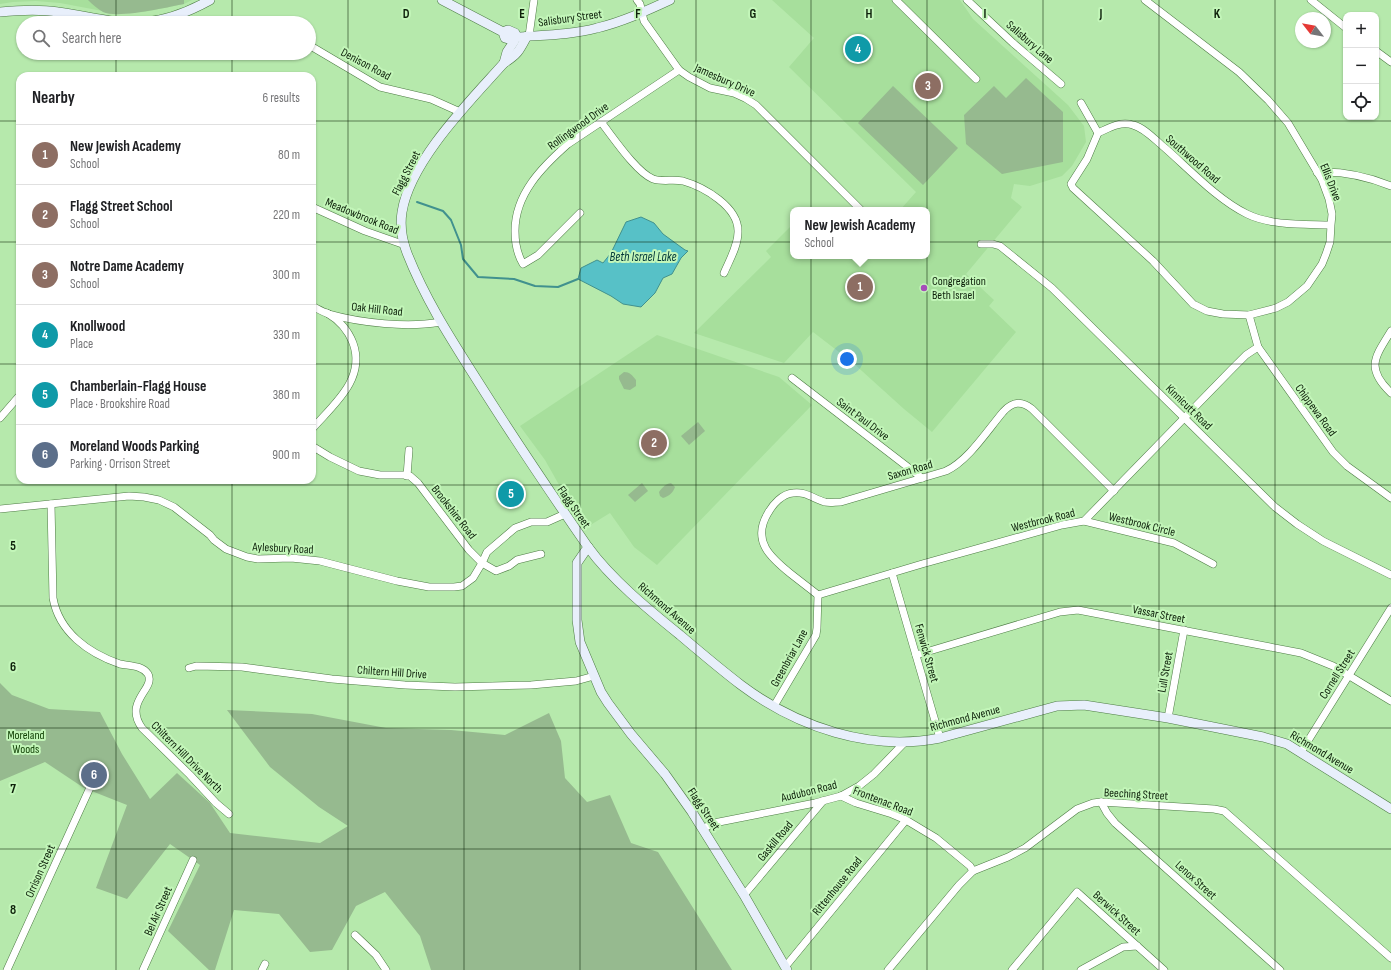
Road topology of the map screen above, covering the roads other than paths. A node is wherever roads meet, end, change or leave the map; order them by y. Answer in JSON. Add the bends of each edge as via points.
{"nodes":[{"id":1,"x":210,"y":0,"type":"edge"},
{"id":2,"x":442,"y":0,"type":"edge"},
{"id":3,"x":534,"y":0,"type":"edge"},
{"id":4,"x":637,"y":0,"type":"edge"},
{"id":5,"x":670,"y":0,"type":"edge"},
{"id":6,"x":896,"y":0,"type":"edge"},
{"id":7,"x":967,"y":0,"type":"edge"},
{"id":8,"x":1146,"y":0,"type":"edge"},
{"id":9,"x":1312,"y":0,"type":"edge"},
{"id":10,"x":0,"y":12,"type":"edge"},
{"id":11,"x":642,"y":13,"type":"junction"},
{"id":12,"x":80,"y":16,"type":"edge"},
{"id":13,"x":173,"y":16,"type":"edge"},
{"id":14,"x":1343,"y":26,"type":"edge"},
{"id":15,"x":524,"y":36,"type":"junction"},
{"id":16,"x":316,"y":49,"type":"edge"},
{"id":17,"x":1379,"y":53,"type":"edge"},
{"id":18,"x":1391,"y":62,"type":"edge"},
{"id":19,"x":679,"y":70,"type":"junction"},
{"id":20,"x":976,"y":79,"type":"dead end"},
{"id":21,"x":1061,"y":84,"type":"dead end"},
{"id":22,"x":1081,"y":102,"type":"dead end"},
{"id":23,"x":460,"y":112,"type":"junction"},
{"id":24,"x":601,"y":122,"type":"junction"},
{"id":25,"x":1098,"y":133,"type":"junction"},
{"id":26,"x":1317,"y":172,"type":"junction"},
{"id":27,"x":1391,"y":186,"type":"edge"},
{"id":28,"x":858,"y":207,"type":"edge"},
{"id":29,"x":316,"y":209,"type":"edge"},
{"id":30,"x":580,"y":213,"type":"dead end"},
{"id":31,"x":1331,"y":225,"type":"junction"},
{"id":32,"x":981,"y":244,"type":"dead end"},
{"id":33,"x":405,"y":245,"type":"junction"},
{"id":34,"x":724,"y":273,"type":"dead end"},
{"id":35,"x":316,"y":308,"type":"edge"},
{"id":36,"x":327,"y":313,"type":"junction"},
{"id":37,"x":1249,"y":315,"type":"junction"},
{"id":38,"x":440,"y":322,"type":"junction"},
{"id":39,"x":1391,"y":331,"type":"edge"},
{"id":40,"x":1258,"y":347,"type":"junction"},
{"id":41,"x":792,"y":378,"type":"dead end"},
{"id":42,"x":1391,"y":393,"type":"edge"},
{"id":43,"x":16,"y":400,"type":"edge"},
{"id":44,"x":0,"y":418,"type":"edge"},
{"id":45,"x":1185,"y":418,"type":"junction"},
{"id":46,"x":316,"y":423,"type":"edge"},
{"id":47,"x":316,"y":448,"type":"edge"},
{"id":48,"x":409,"y":450,"type":"dead end"},
{"id":49,"x":407,"y":476,"type":"junction"},
{"id":50,"x":922,"y":478,"type":"junction"},
{"id":51,"x":1114,"y":491,"type":"junction"},
{"id":52,"x":1391,"y":498,"type":"edge"},
{"id":53,"x":51,"y":504,"type":"junction"},
{"id":54,"x":0,"y":509,"type":"edge"},
{"id":55,"x":565,"y":514,"type":"junction"},
{"id":56,"x":1084,"y":521,"type":"junction"},
{"id":57,"x":588,"y":547,"type":"junction"},
{"id":58,"x":541,"y":554,"type":"dead end"},
{"id":59,"x":482,"y":563,"type":"junction"},
{"id":60,"x":1213,"y":564,"type":"dead end"},
{"id":61,"x":892,"y":573,"type":"junction"},
{"id":62,"x":1391,"y":575,"type":"edge"},
{"id":63,"x":818,"y":596,"type":"junction"},
{"id":64,"x":1391,"y":608,"type":"edge"},
{"id":65,"x":1184,"y":630,"type":"junction"},
{"id":66,"x":916,"y":655,"type":"junction"},
{"id":67,"x":189,"y":668,"type":"dead end"},
{"id":68,"x":1349,"y":675,"type":"junction"},
{"id":69,"x":594,"y":676,"type":"junction"},
{"id":70,"x":1391,"y":701,"type":"edge"},
{"id":71,"x":774,"y":706,"type":"junction"},
{"id":72,"x":1168,"y":718,"type":"junction"},
{"id":73,"x":940,"y":738,"type":"junction"},
{"id":74,"x":904,"y":743,"type":"junction"},
{"id":75,"x":1301,"y":752,"type":"junction"},
{"id":76,"x":93,"y":781,"type":"dead end"},
{"id":77,"x":841,"y":796,"type":"junction"},
{"id":78,"x":823,"y":801,"type":"junction"},
{"id":79,"x":1101,"y":802,"type":"junction"},
{"id":80,"x":1391,"y":809,"type":"edge"},
{"id":81,"x":229,"y":814,"type":"dead end"},
{"id":82,"x":906,"y":820,"type":"junction"},
{"id":83,"x":703,"y":829,"type":"junction"},
{"id":84,"x":193,"y":860,"type":"dead end"},
{"id":85,"x":974,"y":871,"type":"junction"},
{"id":86,"x":744,"y":895,"type":"junction"},
{"id":87,"x":355,"y":935,"type":"dead end"},
{"id":88,"x":1137,"y":946,"type":"junction"},
{"id":89,"x":1391,"y":958,"type":"edge"},
{"id":90,"x":786,"y":968,"type":"edge"},
{"id":91,"x":7,"y":970,"type":"edge"},
{"id":92,"x":143,"y":970,"type":"edge"},
{"id":93,"x":386,"y":970,"type":"edge"},
{"id":94,"x":888,"y":970,"type":"edge"},
{"id":95,"x":1012,"y":970,"type":"edge"},
{"id":96,"x":1081,"y":970,"type":"edge"},
{"id":97,"x":1164,"y":970,"type":"edge"},
{"id":98,"x":1280,"y":970,"type":"edge"}],
"edges":[{"from":1,"to":13,"type":"street","via":[[193,10]]},
{"from":2,"to":15,"type":"street","name":"Salisbury Street","via":[[503,32],[505,38],[512,40]]},
{"from":3,"to":15,"type":"street"},
{"from":4,"to":11,"type":"street","name":"Jamesbury Drive"},
{"from":5,"to":11,"type":"street","name":"Salisbury Street"},
{"from":6,"to":20,"type":"street"},
{"from":7,"to":21,"type":"street","name":"Salisbury Lane"},
{"from":8,"to":26,"type":"street","name":"Ellis Drive","via":[[1239,72],[1268,100],[1288,123]]},
{"from":9,"to":14,"type":"street"},
{"from":10,"to":12,"type":"street","via":[[45,10]]},
{"from":11,"to":15,"type":"street","name":"Salisbury Street","via":[[596,28]]},
{"from":11,"to":19,"type":"street","name":"Jamesbury Drive","via":[[644,21]]},
{"from":15,"to":23,"type":"street","name":"Flagg Street","via":[[506,52],[504,63]]},
{"from":16,"to":23,"type":"street","name":"Denison Road","via":[[380,87],[431,99]]},
{"from":17,"to":18,"type":"street"},
{"from":19,"to":24,"type":"street","name":"Rollingwood Drive"},
{"from":19,"to":28,"type":"street","name":"Jamesbury Drive","via":[[710,88],[734,93],[756,105]]},
{"from":22,"to":25,"type":"street"},
{"from":23,"to":33,"type":"street","name":"Flagg Street","via":[[426,158],[408,191],[402,218]]},
{"from":24,"to":30,"type":"street","name":"Rollingwood Drive","via":[[568,144],[553,158],[531,182],[523,196],[515,231],[517,251],[523,264],[538,255]]},
{"from":24,"to":34,"type":"street","via":[[643,173],[653,179],[675,179],[698,186],[715,196],[729,210],[738,225],[738,236]]},
{"from":25,"to":31,"type":"street","name":"Southwood Road","via":[[1121,124],[1140,128],[1218,195],[1237,209],[1259,219],[1294,224]]},
{"from":25,"to":37,"type":"street","name":"Ellis Drive","via":[[1088,159],[1071,184],[1079,195],[1153,261],[1193,304],[1207,311],[1222,314]]},
{"from":26,"to":27,"type":"street","via":[[1363,176]]},
{"from":26,"to":31,"type":"street","name":"Ellis Drive","via":[[1329,199]]},
{"from":29,"to":33,"type":"street","name":"Meadowbrook Road"},
{"from":31,"to":37,"type":"street","name":"Ellis Drive","via":[[1330,242],[1322,264],[1307,286],[1282,305]]},
{"from":32,"to":45,"type":"street","name":"Kinnicutt Road","via":[[993,244],[1004,248],[1052,288]]},
{"from":33,"to":38,"type":"street","name":"Flagg Street"},
{"from":35,"to":36,"type":"street","name":"Oak Hill Road"},
{"from":36,"to":38,"type":"street","name":"Oak Hill Road","via":[[356,320],[393,323],[427,325]]},
{"from":36,"to":46,"type":"street","via":[[342,324],[350,335],[356,354],[356,368],[352,380]]},
{"from":37,"to":40,"type":"street","name":"Chippewa Road"},
{"from":38,"to":55,"type":"street","name":"Flagg Street"},
{"from":39,"to":42,"type":"street","via":[[1374,362],[1380,381]]},
{"from":40,"to":45,"type":"street","name":"Westbrook Road","via":[[1246,355]]},
{"from":40,"to":52,"type":"street","name":"Chippewa Road","via":[[1333,452],[1347,466]]},
{"from":41,"to":50,"type":"street","name":"Saint Paul Drive"},
{"from":43,"to":44,"type":"street"},
{"from":45,"to":51,"type":"street","name":"Westbrook Road"},
{"from":45,"to":62,"type":"street","name":"Kinnicutt Road","via":[[1275,507],[1297,524],[1323,541]]},
{"from":47,"to":49,"type":"street","via":[[359,471]]},
{"from":48,"to":49,"type":"street"},
{"from":49,"to":59,"type":"street","name":"Brookshire Road","via":[[418,484]]},
{"from":50,"to":51,"type":"street","name":"Saxon Road","via":[[946,471],[956,465],[965,458],[1007,408],[1020,403],[1036,412]]},
{"from":50,"to":63,"type":"street","name":"Saxon Road","via":[[841,502],[825,502],[797,492],[788,494],[776,502],[763,523],[764,546],[775,561]]},
{"from":51,"to":56,"type":"street","name":"Westbrook Road"},
{"from":53,"to":54,"type":"street","name":"Aylesbury Road"},
{"from":53,"to":59,"type":"street","name":"Aylesbury Road","via":[[129,496],[152,498],[174,507],[214,540],[235,553],[258,559],[291,558],[320,561],[414,585],[447,588],[462,586],[473,578]]},
{"from":53,"to":81,"type":"street","name":"Chiltern Hill Drive North","via":[[53,598],[60,618],[69,633],[83,645],[120,664],[144,670],[149,679],[137,702],[135,715],[138,722]]},
{"from":55,"to":57,"type":"street","name":"Flagg Street"},
{"from":55,"to":59,"type":"street","via":[[547,522],[531,522],[515,528],[487,552]]},
{"from":56,"to":60,"type":"street","name":"Westbrook Circle","via":[[1174,543]]},
{"from":56,"to":61,"type":"street","name":"Westbrook Road"},
{"from":57,"to":69,"type":"street","name":"Flagg Street","via":[[577,563],[577,620],[580,642]]},
{"from":57,"to":71,"type":"street","name":"Richmond Avenue","via":[[610,574],[667,625],[741,685]]},
{"from":58,"to":59,"type":"street","via":[[517,560],[496,571]]},
{"from":61,"to":63,"type":"street","name":"Westbrook Road"},
{"from":61,"to":66,"type":"street","name":"Fenwick Street"},
{"from":63,"to":71,"type":"street","name":"Greenbriar Lane","via":[[816,635]]},
{"from":64,"to":68,"type":"street","name":"Cornell Street"},
{"from":65,"to":66,"type":"street","name":"Vassar Street","via":[[1087,611],[1066,610]]},
{"from":65,"to":68,"type":"street","name":"Vassar Street","via":[[1301,653]]},
{"from":65,"to":72,"type":"street","name":"Lull Street"},
{"from":66,"to":73,"type":"street","name":"Fenwick Street"},
{"from":67,"to":69,"type":"street","name":"Chiltern Hill Drive","via":[[242,667],[339,679],[455,687],[531,685]]},
{"from":68,"to":70,"type":"street","name":"Vassar Street"},
{"from":68,"to":75,"type":"street","name":"Cornell Street"},
{"from":69,"to":83,"type":"street","name":"Flagg Street","via":[[608,703],[665,774]]},
{"from":71,"to":74,"type":"street","name":"Richmond Avenue","via":[[828,731],[864,739]]},
{"from":72,"to":73,"type":"street","name":"Richmond Avenue","via":[[1070,704],[1044,708]]},
{"from":72,"to":75,"type":"street","name":"Richmond Avenue","via":[[1275,740]]},
{"from":73,"to":74,"type":"street","name":"Richmond Avenue"},
{"from":74,"to":77,"type":"street","name":"Audubon Road","via":[[874,774]]},
{"from":75,"to":80,"type":"street","name":"Richmond Avenue"},
{"from":76,"to":91,"type":"street","name":"Orrison Street"},
{"from":77,"to":78,"type":"street","name":"Audubon Road"},
{"from":77,"to":82,"type":"street","name":"Frontenac Road"},
{"from":78,"to":83,"type":"street","name":"Audubon Road","via":[[719,822]]},
{"from":78,"to":86,"type":"street","name":"Gaskill Road"},
{"from":79,"to":85,"type":"street","name":"Beeching Street","via":[[1077,809],[1025,848]]},
{"from":79,"to":89,"type":"street","name":"Beeching Street","via":[[1224,811]]},
{"from":79,"to":98,"type":"street","name":"Lenox Street","via":[[1115,823]]},
{"from":82,"to":85,"type":"street","name":"Frontenac Road","via":[[936,838]]},
{"from":82,"to":90,"type":"street","name":"Rittenhouse Road"},
{"from":83,"to":86,"type":"street","name":"Flagg Street"},
{"from":84,"to":92,"type":"street","name":"Bel Air Street"},
{"from":85,"to":94,"type":"street","name":"Beeching Street","via":[[959,885]]},
{"from":86,"to":90,"type":"street","name":"Flagg Street"},
{"from":87,"to":93,"type":"street","via":[[376,955]]},
{"from":88,"to":95,"type":"street","name":"Berwick Street","via":[[1077,892]]},
{"from":88,"to":96,"type":"street","via":[[1124,947]]},
{"from":88,"to":97,"type":"street","name":"Berwick Street"}]}
